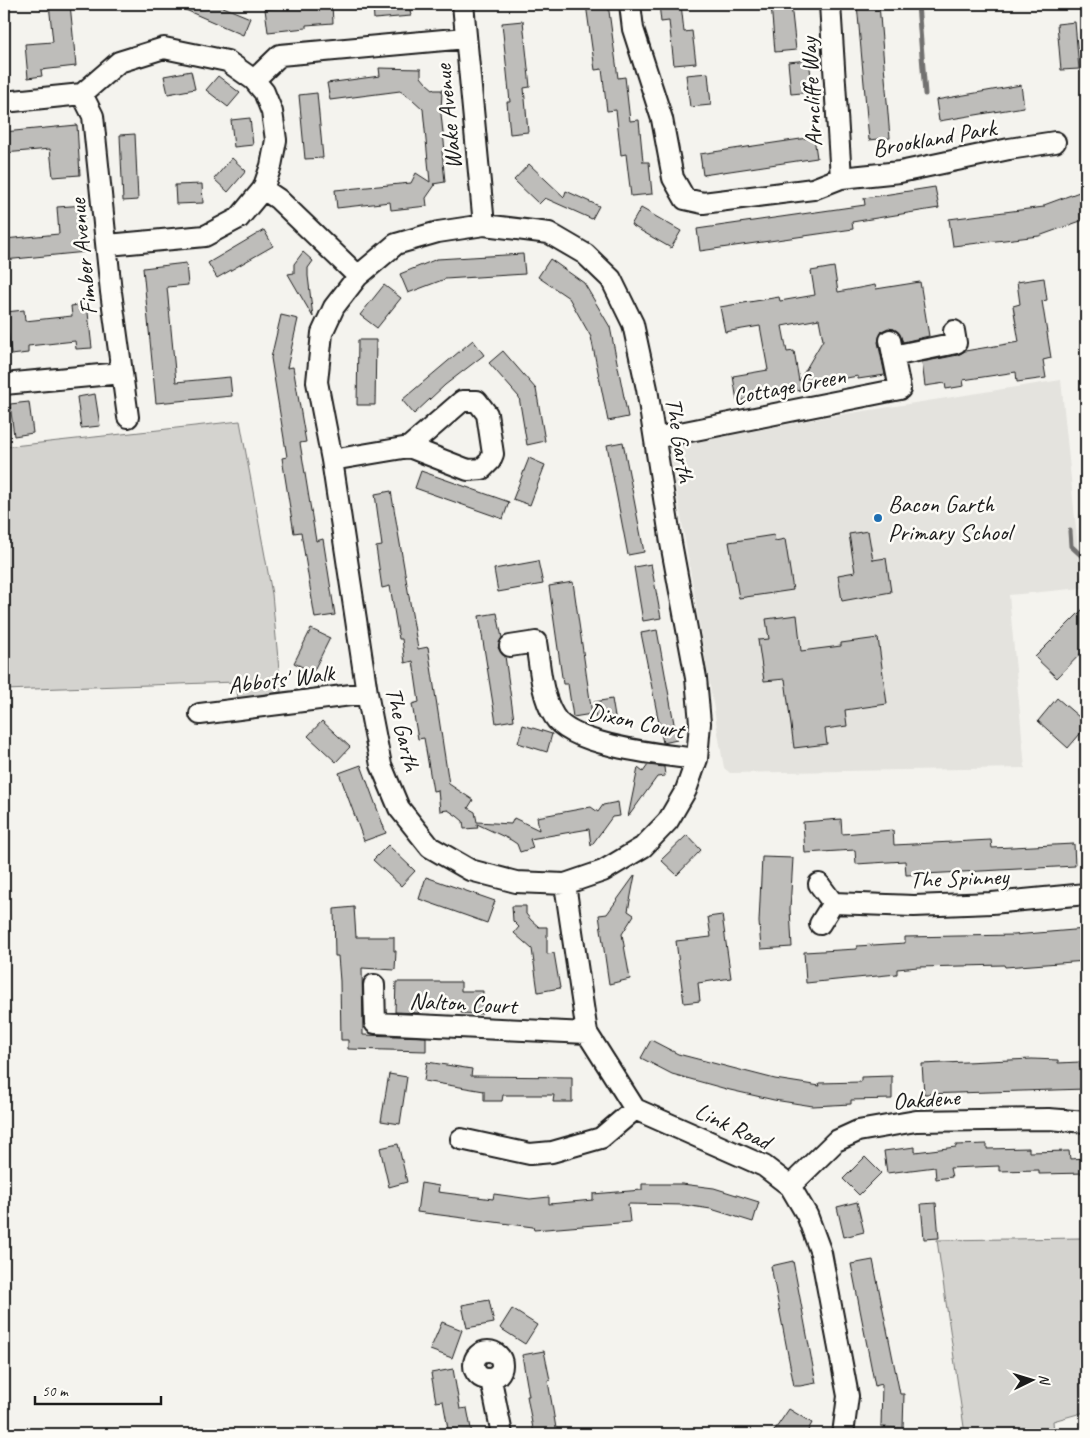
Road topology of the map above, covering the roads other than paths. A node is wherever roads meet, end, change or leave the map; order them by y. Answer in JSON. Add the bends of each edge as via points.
{"nodes":[{"id":1,"x":463,"y":4,"type":"edge"},
{"id":2,"x":630,"y":4,"type":"edge"},
{"id":3,"x":830,"y":4,"type":"edge"},
{"id":4,"x":466,"y":38,"type":"junction"},
{"id":5,"x":254,"y":80,"type":"junction"},
{"id":6,"x":82,"y":94,"type":"junction"},
{"id":7,"x":4,"y":102,"type":"edge"},
{"id":8,"x":1043,"y":149,"type":"dead end"},
{"id":9,"x":841,"y":178,"type":"junction"},
{"id":10,"x":263,"y":189,"type":"junction"},
{"id":11,"x":484,"y":225,"type":"junction"},
{"id":12,"x":108,"y":245,"type":"junction"},
{"id":13,"x":358,"y":276,"type":"junction"},
{"id":14,"x":954,"y":331,"type":"dead end"},
{"id":15,"x":122,"y":373,"type":"junction"},
{"id":16,"x":4,"y":384,"type":"edge"},
{"id":17,"x":128,"y":417,"type":"dead end"},
{"id":18,"x":655,"y":438,"type":"junction"},
{"id":19,"x":409,"y":447,"type":"dead end"},
{"id":20,"x":332,"y":460,"type":"junction"},
{"id":21,"x":510,"y":646,"type":"dead end"},
{"id":22,"x":367,"y":693,"type":"junction"},
{"id":23,"x":200,"y":714,"type":"dead end"},
{"id":24,"x":697,"y":759,"type":"junction"},
{"id":25,"x":565,"y":884,"type":"junction"},
{"id":26,"x":819,"y":884,"type":"dead end"},
{"id":27,"x":1086,"y":894,"type":"edge"},
{"id":28,"x":833,"y":903,"type":"junction"},
{"id":29,"x":820,"y":924,"type":"dead end"},
{"id":30,"x":374,"y":985,"type":"dead end"},
{"id":31,"x":587,"y":1033,"type":"junction"},
{"id":32,"x":635,"y":1109,"type":"junction"},
{"id":33,"x":1086,"y":1122,"type":"edge"},
{"id":34,"x":456,"y":1137,"type":"dead end"},
{"id":35,"x":790,"y":1186,"type":"junction"},
{"id":36,"x":491,"y":1380,"type":"dead end"},
{"id":37,"x":502,"y":1434,"type":"edge"},
{"id":38,"x":843,"y":1434,"type":"edge"}],
"edges":[{"from":1,"to":4,"type":"street","name":"Wake Avenue"},
{"from":2,"to":9,"type":"street","name":"Brookland Park","via":[[633,29],[662,119],[673,178],[685,200],[703,203],[813,189]]},
{"from":3,"to":9,"type":"street","name":"Arncliffe Way"},
{"from":4,"to":5,"type":"street","via":[[280,55]]},
{"from":4,"to":11,"type":"street","name":"Wake Avenue"},
{"from":5,"to":6,"type":"street","via":[[227,61],[164,48],[119,62]]},
{"from":5,"to":10,"type":"street","via":[[264,92],[272,112],[276,140]]},
{"from":6,"to":7,"type":"street"},
{"from":6,"to":12,"type":"street","name":"Fimber Avenue","via":[[93,116]]},
{"from":8,"to":9,"type":"street","name":"Brookland Park"},
{"from":10,"to":12,"type":"street","via":[[238,218],[205,236]]},
{"from":10,"to":13,"type":"street"},
{"from":11,"to":13,"type":"street","name":"The Garth","via":[[438,232],[396,244]]},
{"from":11,"to":18,"type":"street","name":"The Garth","via":[[549,233],[585,254],[611,278],[632,324]]},
{"from":12,"to":15,"type":"street","name":"Fimber Avenue"},
{"from":13,"to":20,"type":"street","name":"The Garth","via":[[334,307],[322,333],[317,382]]},
{"from":14,"to":18,"type":"street","name":"Cottage Green","via":[[956,343],[892,348],[900,389]]},
{"from":15,"to":16,"type":"street"},
{"from":15,"to":17,"type":"street","name":"Fimber Avenue"},
{"from":18,"to":24,"type":"street","name":"The Garth","via":[[696,678],[700,723]]},
{"from":19,"to":20,"type":"street"},
{"from":20,"to":22,"type":"street","name":"The Garth"},
{"from":21,"to":24,"type":"street","name":"Dixon Court","via":[[536,642],[546,700],[555,718],[567,730],[587,740]]},
{"from":22,"to":23,"type":"street","name":"Abbots' Walk"},
{"from":22,"to":25,"type":"street","name":"The Garth","via":[[381,765],[399,808],[430,847],[470,870],[516,882]]},
{"from":24,"to":25,"type":"street","name":"The Garth","via":[[686,790],[668,821],[643,847],[603,871]]},
{"from":25,"to":31,"type":"street"},
{"from":26,"to":28,"type":"street"},
{"from":27,"to":28,"type":"street","name":"The Spinney","via":[[914,906]]},
{"from":28,"to":29,"type":"street"},
{"from":30,"to":31,"type":"street","name":"Nalton Court","via":[[375,1023]]},
{"from":31,"to":32,"type":"street"},
{"from":32,"to":34,"type":"street","via":[[601,1138],[552,1152],[530,1154]]},
{"from":32,"to":35,"type":"street","name":"Link Road","via":[[764,1166]]},
{"from":33,"to":35,"type":"street","name":"Oakdene","via":[[1049,1119],[916,1122],[858,1131],[836,1141]]},
{"from":35,"to":38,"type":"street","name":"Link Road","via":[[807,1215],[821,1253],[848,1396]]},
{"from":36,"to":37,"type":"street"}]}
